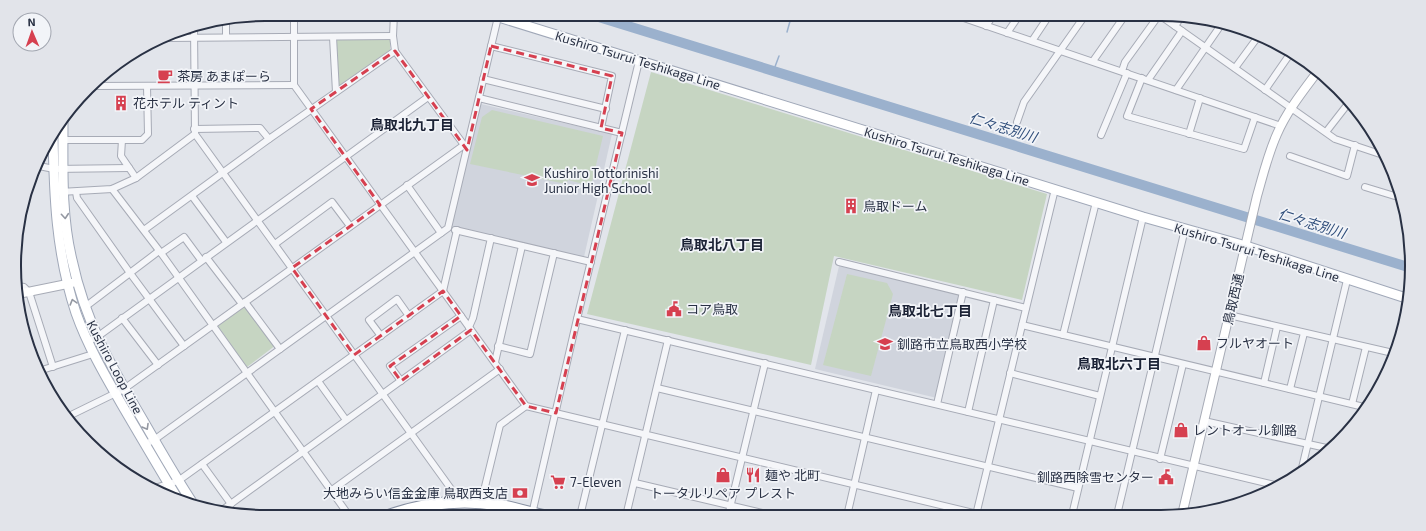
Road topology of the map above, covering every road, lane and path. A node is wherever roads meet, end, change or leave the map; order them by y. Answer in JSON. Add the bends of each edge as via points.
{"nodes":[{"id":1,"x":294,"y":21,"type":"edge"},
{"id":2,"x":394,"y":21,"type":"edge"},
{"id":3,"x":493,"y":21,"type":"edge"},
{"id":4,"x":513,"y":21,"type":"edge"},
{"id":5,"x":972,"y":21,"type":"edge"},
{"id":6,"x":989,"y":21,"type":"edge"},
{"id":7,"x":1015,"y":21,"type":"edge"},
{"id":8,"x":1045,"y":21,"type":"edge"},
{"id":9,"x":1081,"y":21,"type":"edge"},
{"id":10,"x":1121,"y":21,"type":"edge"},
{"id":11,"x":1153,"y":21,"type":"edge"},
{"id":12,"x":1169,"y":22,"type":"edge"},
{"id":13,"x":1178,"y":22,"type":"edge"},
{"id":14,"x":226,"y":24,"type":"edge"},
{"id":15,"x":986,"y":26,"type":"junction"},
{"id":16,"x":1175,"y":26,"type":"junction"},
{"id":17,"x":1219,"y":28,"type":"edge"},
{"id":18,"x":1182,"y":31,"type":"junction"},
{"id":19,"x":194,"y":32,"type":"edge"},
{"id":20,"x":1007,"y":33,"type":"junction"},
{"id":21,"x":333,"y":36,"type":"junction"},
{"id":22,"x":393,"y":36,"type":"junction"},
{"id":23,"x":194,"y":37,"type":"junction"},
{"id":24,"x":226,"y":37,"type":"junction"},
{"id":25,"x":294,"y":37,"type":"junction"},
{"id":26,"x":178,"y":38,"type":"edge"},
{"id":27,"x":1255,"y":40,"type":"edge"},
{"id":28,"x":1032,"y":41,"type":"junction"},
{"id":29,"x":491,"y":46,"type":"junction"},
{"id":30,"x":1205,"y":47,"type":"junction"},
{"id":31,"x":1060,"y":50,"type":"junction"},
{"id":32,"x":395,"y":51,"type":"junction"},
{"id":33,"x":1288,"y":57,"type":"edge"},
{"id":34,"x":639,"y":61,"type":"junction"},
{"id":35,"x":1093,"y":61,"type":"junction"},
{"id":36,"x":1235,"y":68,"type":"junction"},
{"id":37,"x":1124,"y":72,"type":"junction"},
{"id":38,"x":1314,"y":76,"type":"edge"},
{"id":39,"x":483,"y":79,"type":"junction"},
{"id":40,"x":1145,"y":79,"type":"junction"},
{"id":41,"x":294,"y":85,"type":"junction"},
{"id":42,"x":100,"y":86,"type":"edge"},
{"id":43,"x":147,"y":86,"type":"junction"},
{"id":44,"x":194,"y":86,"type":"junction"},
{"id":45,"x":1176,"y":90,"type":"junction"},
{"id":46,"x":1265,"y":90,"type":"junction"},
{"id":47,"x":336,"y":92,"type":"junction"},
{"id":48,"x":428,"y":97,"type":"junction"},
{"id":49,"x":479,"y":98,"type":"junction"},
{"id":50,"x":1200,"y":98,"type":"junction"},
{"id":51,"x":1346,"y":106,"type":"edge"},
{"id":52,"x":1291,"y":108,"type":"junction"},
{"id":53,"x":311,"y":109,"type":"junction"},
{"id":54,"x":606,"y":109,"type":"junction"},
{"id":55,"x":1255,"y":117,"type":"junction"},
{"id":56,"x":1017,"y":122,"type":"dead end"},
{"id":57,"x":1281,"y":126,"type":"junction"},
{"id":58,"x":601,"y":128,"type":"junction"},
{"id":59,"x":63,"y":129,"type":"edge"},
{"id":60,"x":195,"y":131,"type":"junction"},
{"id":61,"x":1326,"y":132,"type":"junction"},
{"id":62,"x":622,"y":133,"type":"junction"},
{"id":63,"x":1189,"y":134,"type":"junction"},
{"id":64,"x":1101,"y":135,"type":"dead end"},
{"id":65,"x":269,"y":139,"type":"junction"},
{"id":66,"x":63,"y":140,"type":"junction"},
{"id":67,"x":122,"y":140,"type":"junction"},
{"id":68,"x":54,"y":143,"type":"edge"},
{"id":69,"x":466,"y":145,"type":"junction"},
{"id":70,"x":1355,"y":145,"type":"junction"},
{"id":71,"x":1378,"y":153,"type":"edge"},
{"id":72,"x":346,"y":156,"type":"junction"},
{"id":73,"x":1290,"y":156,"type":"dead end"},
{"id":74,"x":42,"y":167,"type":"edge"},
{"id":75,"x":63,"y":168,"type":"junction"},
{"id":76,"x":129,"y":168,"type":"junction"},
{"id":77,"x":54,"y":169,"type":"junction"},
{"id":78,"x":223,"y":173,"type":"junction"},
{"id":79,"x":136,"y":178,"type":"junction"},
{"id":80,"x":407,"y":185,"type":"junction"},
{"id":81,"x":1365,"y":187,"type":"dead end"},
{"id":82,"x":112,"y":189,"type":"junction"},
{"id":83,"x":1055,"y":189,"type":"junction"},
{"id":84,"x":54,"y":192,"type":"junction"},
{"id":85,"x":64,"y":192,"type":"junction"},
{"id":86,"x":76,"y":192,"type":"junction"},
{"id":87,"x":192,"y":196,"type":"junction"},
{"id":88,"x":1395,"y":196,"type":"edge"},
{"id":89,"x":1096,"y":202,"type":"junction"},
{"id":90,"x":380,"y":205,"type":"junction"},
{"id":91,"x":1143,"y":217,"type":"junction"},
{"id":92,"x":257,"y":220,"type":"junction"},
{"id":93,"x":350,"y":226,"type":"junction"},
{"id":94,"x":448,"y":228,"type":"junction"},
{"id":95,"x":1185,"y":229,"type":"junction"},
{"id":96,"x":144,"y":230,"type":"junction"},
{"id":97,"x":457,"y":230,"type":"junction"},
{"id":98,"x":441,"y":233,"type":"junction"},
{"id":99,"x":491,"y":238,"type":"junction"},
{"id":100,"x":226,"y":242,"type":"junction"},
{"id":101,"x":274,"y":244,"type":"junction"},
{"id":102,"x":1246,"y":244,"type":"junction"},
{"id":103,"x":522,"y":246,"type":"junction"},
{"id":104,"x":160,"y":252,"type":"junction"},
{"id":105,"x":414,"y":252,"type":"junction"},
{"id":106,"x":554,"y":254,"type":"junction"},
{"id":107,"x":204,"y":258,"type":"junction"},
{"id":108,"x":591,"y":262,"type":"junction"},
{"id":109,"x":839,"y":262,"type":"dead end"},
{"id":110,"x":292,"y":268,"type":"junction"},
{"id":111,"x":130,"y":273,"type":"junction"},
{"id":112,"x":178,"y":277,"type":"junction"},
{"id":113,"x":1347,"y":280,"type":"junction"},
{"id":114,"x":72,"y":283,"type":"junction"},
{"id":115,"x":22,"y":287,"type":"edge"},
{"id":116,"x":443,"y":291,"type":"junction"},
{"id":117,"x":29,"y":292,"type":"junction"},
{"id":118,"x":963,"y":292,"type":"junction"},
{"id":119,"x":23,"y":293,"type":"edge"},
{"id":120,"x":1403,"y":297,"type":"edge"},
{"id":121,"x":149,"y":299,"type":"junction"},
{"id":122,"x":994,"y":300,"type":"junction"},
{"id":123,"x":244,"y":303,"type":"junction"},
{"id":124,"x":85,"y":307,"type":"junction"},
{"id":125,"x":1026,"y":308,"type":"junction"},
{"id":126,"x":1229,"y":315,"type":"junction"},
{"id":127,"x":326,"y":316,"type":"junction"},
{"id":128,"x":409,"y":316,"type":"junction"},
{"id":129,"x":461,"y":316,"type":"junction"},
{"id":130,"x":122,"y":318,"type":"junction"},
{"id":131,"x":577,"y":319,"type":"junction"},
{"id":132,"x":213,"y":325,"type":"junction"},
{"id":133,"x":1022,"y":325,"type":"junction"},
{"id":134,"x":1277,"y":327,"type":"junction"},
{"id":135,"x":470,"y":328,"type":"junction"},
{"id":136,"x":625,"y":330,"type":"junction"},
{"id":137,"x":1304,"y":333,"type":"junction"},
{"id":138,"x":1063,"y":335,"type":"junction"},
{"id":139,"x":381,"y":336,"type":"junction"},
{"id":140,"x":92,"y":339,"type":"junction"},
{"id":141,"x":668,"y":340,"type":"junction"},
{"id":142,"x":1332,"y":340,"type":"junction"},
{"id":143,"x":184,"y":346,"type":"junction"},
{"id":144,"x":498,"y":346,"type":"junction"},
{"id":145,"x":1112,"y":347,"type":"junction"},
{"id":146,"x":1366,"y":347,"type":"junction"},
{"id":147,"x":280,"y":349,"type":"junction"},
{"id":148,"x":1389,"y":352,"type":"edge"},
{"id":149,"x":93,"y":354,"type":"junction"},
{"id":150,"x":354,"y":355,"type":"junction"},
{"id":151,"x":1155,"y":357,"type":"junction"},
{"id":152,"x":495,"y":362,"type":"junction"},
{"id":153,"x":765,"y":364,"type":"junction"},
{"id":154,"x":1183,"y":364,"type":"junction"},
{"id":155,"x":158,"y":365,"type":"junction"},
{"id":156,"x":53,"y":367,"type":"junction"},
{"id":157,"x":44,"y":369,"type":"edge"},
{"id":158,"x":500,"y":369,"type":"junction"},
{"id":159,"x":1216,"y":372,"type":"junction"},
{"id":160,"x":246,"y":373,"type":"junction"},
{"id":161,"x":1010,"y":373,"type":"junction"},
{"id":162,"x":318,"y":381,"type":"junction"},
{"id":163,"x":401,"y":381,"type":"junction"},
{"id":164,"x":1264,"y":383,"type":"junction"},
{"id":165,"x":657,"y":388,"type":"junction"},
{"id":166,"x":124,"y":389,"type":"junction"},
{"id":167,"x":1290,"y":389,"type":"junction"},
{"id":168,"x":876,"y":390,"type":"junction"},
{"id":169,"x":116,"y":394,"type":"junction"},
{"id":170,"x":382,"y":394,"type":"junction"},
{"id":171,"x":1100,"y":396,"type":"junction"},
{"id":172,"x":1319,"y":396,"type":"junction"},
{"id":173,"x":937,"y":404,"type":"junction"},
{"id":174,"x":1352,"y":404,"type":"junction"},
{"id":175,"x":526,"y":406,"type":"junction"},
{"id":176,"x":1360,"y":406,"type":"edge"},
{"id":177,"x":753,"y":411,"type":"junction"},
{"id":178,"x":276,"y":412,"type":"junction"},
{"id":179,"x":968,"y":412,"type":"junction"},
{"id":180,"x":556,"y":413,"type":"junction"},
{"id":181,"x":72,"y":414,"type":"edge"},
{"id":182,"x":346,"y":420,"type":"junction"},
{"id":183,"x":999,"y":420,"type":"junction"},
{"id":184,"x":1204,"y":421,"type":"junction"},
{"id":185,"x":603,"y":425,"type":"junction"},
{"id":186,"x":411,"y":434,"type":"junction"},
{"id":187,"x":646,"y":435,"type":"junction"},
{"id":188,"x":865,"y":438,"type":"junction"},
{"id":189,"x":154,"y":440,"type":"junction"},
{"id":190,"x":1090,"y":441,"type":"junction"},
{"id":191,"x":1308,"y":443,"type":"junction"},
{"id":192,"x":145,"y":444,"type":"junction"},
{"id":193,"x":1324,"y":447,"type":"edge"},
{"id":194,"x":304,"y":451,"type":"junction"},
{"id":195,"x":1132,"y":451,"type":"junction"},
{"id":196,"x":742,"y":458,"type":"junction"},
{"id":197,"x":1160,"y":459,"type":"junction"},
{"id":198,"x":202,"y":464,"type":"junction"},
{"id":199,"x":1303,"y":464,"type":"edge"},
{"id":200,"x":988,"y":466,"type":"junction"},
{"id":201,"x":1193,"y":466,"type":"junction"},
{"id":202,"x":178,"y":481,"type":"junction"},
{"id":203,"x":635,"y":483,"type":"junction"},
{"id":204,"x":168,"y":484,"type":"junction"},
{"id":205,"x":1271,"y":484,"type":"edge"},
{"id":206,"x":854,"y":485,"type":"junction"},
{"id":207,"x":160,"y":486,"type":"edge"},
{"id":208,"x":1078,"y":488,"type":"junction"},
{"id":209,"x":332,"y":490,"type":"junction"},
{"id":210,"x":173,"y":491,"type":"edge"},
{"id":211,"x":189,"y":498,"type":"edge"},
{"id":212,"x":456,"y":502,"type":"junction"},
{"id":213,"x":481,"y":503,"type":"junction"},
{"id":214,"x":231,"y":504,"type":"junction"},
{"id":215,"x":731,"y":506,"type":"junction"},
{"id":216,"x":227,"y":507,"type":"edge"},
{"id":217,"x":1183,"y":509,"type":"edge"},
{"id":218,"x":345,"y":510,"type":"edge"},
{"id":219,"x":404,"y":510,"type":"edge"},
{"id":220,"x":517,"y":510,"type":"edge"},
{"id":221,"x":533,"y":510,"type":"edge"},
{"id":222,"x":582,"y":510,"type":"edge"},
{"id":223,"x":628,"y":510,"type":"edge"},
{"id":224,"x":730,"y":510,"type":"edge"},
{"id":225,"x":749,"y":510,"type":"edge"},
{"id":226,"x":848,"y":510,"type":"edge"},
{"id":227,"x":957,"y":510,"type":"edge"},
{"id":228,"x":979,"y":510,"type":"edge"},
{"id":229,"x":1073,"y":510,"type":"edge"},
{"id":230,"x":1118,"y":510,"type":"edge"}],
"edges":[{"from":1,"to":25,"type":"street"},
{"from":2,"to":22,"type":"street"},
{"from":3,"to":29,"type":"street"},
{"from":4,"to":34,"type":"main road","name":"Kushiro Tsurui Teshikaga Line"},
{"from":5,"to":15,"type":"street"},
{"from":6,"to":15,"type":"street"},
{"from":7,"to":20,"type":"street"},
{"from":8,"to":28,"type":"street"},
{"from":9,"to":31,"type":"street"},
{"from":10,"to":35,"type":"street"},
{"from":11,"to":37,"type":"street","via":[[1126,62]]},
{"from":12,"to":16,"type":"street"},
{"from":13,"to":16,"type":"street"},
{"from":14,"to":24,"type":"street"},
{"from":15,"to":20,"type":"street"},
{"from":16,"to":18,"type":"street"},
{"from":17,"to":30,"type":"street"},
{"from":18,"to":30,"type":"street"},
{"from":18,"to":40,"type":"street"},
{"from":19,"to":23,"type":"street"},
{"from":20,"to":28,"type":"street"},
{"from":21,"to":22,"type":"street"},
{"from":21,"to":25,"type":"street"},
{"from":21,"to":47,"type":"street"},
{"from":22,"to":32,"type":"street"},
{"from":23,"to":24,"type":"street"},
{"from":23,"to":26,"type":"street"},
{"from":23,"to":44,"type":"street"},
{"from":24,"to":25,"type":"street"},
{"from":25,"to":41,"type":"street"},
{"from":27,"to":36,"type":"street"},
{"from":28,"to":31,"type":"street"},
{"from":29,"to":39,"type":"street"},
{"from":29,"to":54,"type":"street","via":[[612,76]]},
{"from":30,"to":36,"type":"street"},
{"from":30,"to":45,"type":"street"},
{"from":31,"to":35,"type":"street"},
{"from":31,"to":56,"type":"street","via":[[1024,102]]},
{"from":32,"to":47,"type":"street"},
{"from":32,"to":48,"type":"street"},
{"from":33,"to":46,"type":"street"},
{"from":34,"to":62,"type":"street"},
{"from":34,"to":83,"type":"main road","name":"Kushiro Tsurui Teshikaga Line"},
{"from":35,"to":37,"type":"street"},
{"from":36,"to":46,"type":"street"},
{"from":37,"to":40,"type":"street"},
{"from":37,"to":64,"type":"street"},
{"from":38,"to":52,"type":"street","name":"鳥取西通"},
{"from":39,"to":49,"type":"street"},
{"from":39,"to":54,"type":"street"},
{"from":40,"to":45,"type":"street"},
{"from":40,"to":63,"type":"street","via":[[1127,116]]},
{"from":41,"to":44,"type":"street"},
{"from":41,"to":53,"type":"street"},
{"from":42,"to":43,"type":"street"},
{"from":43,"to":44,"type":"street"},
{"from":43,"to":67,"type":"street","via":[[148,134],[142,140]]},
{"from":44,"to":60,"type":"street"},
{"from":45,"to":50,"type":"street"},
{"from":46,"to":52,"type":"street"},
{"from":47,"to":53,"type":"street"},
{"from":48,"to":69,"type":"street"},
{"from":48,"to":72,"type":"street"},
{"from":49,"to":58,"type":"street"},
{"from":49,"to":69,"type":"street"},
{"from":50,"to":55,"type":"street"},
{"from":50,"to":63,"type":"street"},
{"from":51,"to":61,"type":"street"},
{"from":52,"to":57,"type":"street","name":"鳥取西通"},
{"from":52,"to":61,"type":"street"},
{"from":53,"to":65,"type":"street"},
{"from":53,"to":72,"type":"street"},
{"from":54,"to":58,"type":"street"},
{"from":55,"to":57,"type":"street"},
{"from":55,"to":63,"type":"street","via":[[1244,149]]},
{"from":57,"to":102,"type":"street","name":"鳥取西通","via":[[1268,156]]},
{"from":58,"to":62,"type":"street"},
{"from":59,"to":66,"type":"main road","name":"Kushiro Loop Line"},
{"from":60,"to":65,"type":"street","via":[[260,128]]},
{"from":60,"to":78,"type":"street"},
{"from":60,"to":79,"type":"street"},
{"from":61,"to":70,"type":"street","via":[[1335,139]]},
{"from":62,"to":108,"type":"street"},
{"from":65,"to":78,"type":"street"},
{"from":66,"to":67,"type":"street"},
{"from":66,"to":75,"type":"main road","name":"Kushiro Loop Line"},
{"from":67,"to":76,"type":"street","via":[[121,156]]},
{"from":68,"to":77,"type":"main road","name":"Kushiro Loop Line"},
{"from":69,"to":80,"type":"street"},
{"from":69,"to":94,"type":"street"},
{"from":70,"to":71,"type":"street"},
{"from":70,"to":73,"type":"street","via":[[1347,176]]},
{"from":72,"to":90,"type":"street"},
{"from":72,"to":92,"type":"street"},
{"from":74,"to":77,"type":"street"},
{"from":75,"to":76,"type":"street"},
{"from":75,"to":77,"type":"street"},
{"from":75,"to":85,"type":"main road","name":"Kushiro Loop Line"},
{"from":76,"to":79,"type":"street"},
{"from":77,"to":84,"type":"main road","name":"Kushiro Loop Line"},
{"from":78,"to":87,"type":"street"},
{"from":78,"to":92,"type":"street"},
{"from":79,"to":82,"type":"street"},
{"from":80,"to":90,"type":"street"},
{"from":80,"to":98,"type":"street"},
{"from":81,"to":88,"type":"street"},
{"from":82,"to":86,"type":"street"},
{"from":82,"to":96,"type":"street"},
{"from":83,"to":89,"type":"main road","name":"Kushiro Tsurui Teshikaga Line"},
{"from":83,"to":125,"type":"street"},
{"from":84,"to":85,"type":"street"},
{"from":84,"to":114,"type":"main road","name":"Kushiro Loop Line","via":[[60,247]]},
{"from":85,"to":86,"type":"street"},
{"from":85,"to":114,"type":"main road","name":"Kushiro Loop Line","one_way":true,"via":[[66,228],[72,260]]},
{"from":86,"to":111,"type":"street","via":[[77,198]]},
{"from":87,"to":96,"type":"street"},
{"from":87,"to":100,"type":"street"},
{"from":89,"to":91,"type":"main road","name":"Kushiro Tsurui Teshikaga Line"},
{"from":89,"to":138,"type":"street"},
{"from":90,"to":93,"type":"street"},
{"from":90,"to":105,"type":"street"},
{"from":91,"to":95,"type":"main road","name":"Kushiro Tsurui Teshikaga Line"},
{"from":91,"to":145,"type":"street"},
{"from":92,"to":100,"type":"street"},
{"from":92,"to":101,"type":"street"},
{"from":93,"to":101,"type":"street","via":[[332,202]]},
{"from":93,"to":110,"type":"street"},
{"from":94,"to":97,"type":"street"},
{"from":94,"to":98,"type":"street"},
{"from":95,"to":102,"type":"main road","name":"Kushiro Tsurui Teshikaga Line"},
{"from":95,"to":151,"type":"street"},
{"from":96,"to":104,"type":"street"},
{"from":97,"to":99,"type":"street"},
{"from":97,"to":116,"type":"street"},
{"from":98,"to":105,"type":"street"},
{"from":99,"to":103,"type":"street"},
{"from":99,"to":135,"type":"street"},
{"from":100,"to":107,"type":"street"},
{"from":101,"to":110,"type":"street"},
{"from":102,"to":113,"type":"main road","name":"Kushiro Tsurui Teshikaga Line"},
{"from":102,"to":126,"type":"street","name":"鳥取西通"},
{"from":103,"to":106,"type":"street"},
{"from":103,"to":144,"type":"street"},
{"from":104,"to":107,"type":"street","via":[[184,237]]},
{"from":104,"to":111,"type":"street"},
{"from":104,"to":112,"type":"street"},
{"from":105,"to":116,"type":"street"},
{"from":105,"to":127,"type":"street"},
{"from":106,"to":108,"type":"street"},
{"from":106,"to":144,"type":"street","via":[[530,354]]},
{"from":107,"to":112,"type":"street"},
{"from":107,"to":123,"type":"street"},
{"from":108,"to":131,"type":"street"},
{"from":109,"to":118,"type":"street"},
{"from":110,"to":123,"type":"street"},
{"from":110,"to":127,"type":"street"},
{"from":111,"to":121,"type":"street"},
{"from":111,"to":124,"type":"street"},
{"from":112,"to":121,"type":"street"},
{"from":112,"to":132,"type":"street"},
{"from":113,"to":120,"type":"main road","name":"Kushiro Tsurui Teshikaga Line"},
{"from":113,"to":142,"type":"street"},
{"from":114,"to":117,"type":"street"},
{"from":114,"to":124,"type":"main road","name":"Kushiro Loop Line"},
{"from":140,"to":114,"type":"main road","name":"Kushiro Loop Line","one_way":true,"via":[[76,314]]},
{"from":115,"to":117,"type":"street"},
{"from":116,"to":128,"type":"street"},
{"from":116,"to":129,"type":"street"},
{"from":117,"to":119,"type":"street"},
{"from":117,"to":156,"type":"street"},
{"from":118,"to":122,"type":"street"},
{"from":118,"to":173,"type":"street"},
{"from":121,"to":130,"type":"street"},
{"from":121,"to":143,"type":"street"},
{"from":122,"to":125,"type":"street"},
{"from":122,"to":179,"type":"street"},
{"from":123,"to":132,"type":"street"},
{"from":123,"to":147,"type":"street"},
{"from":124,"to":140,"type":"main road","name":"Kushiro Loop Line"},
{"from":125,"to":133,"type":"street"},
{"from":126,"to":134,"type":"street"},
{"from":126,"to":159,"type":"street","name":"鳥取西通"},
{"from":127,"to":147,"type":"street"},
{"from":127,"to":150,"type":"street"},
{"from":128,"to":139,"type":"street"},
{"from":128,"to":139,"type":"street","via":[[397,299],[370,320]]},
{"from":129,"to":135,"type":"street"},
{"from":129,"to":163,"type":"street","via":[[390,366]]},
{"from":130,"to":140,"type":"street"},
{"from":130,"to":155,"type":"street"},
{"from":131,"to":136,"type":"street"},
{"from":131,"to":180,"type":"street"},
{"from":132,"to":143,"type":"street"},
{"from":132,"to":160,"type":"street"},
{"from":133,"to":138,"type":"street"},
{"from":133,"to":161,"type":"street"},
{"from":134,"to":137,"type":"street"},
{"from":134,"to":164,"type":"street"},
{"from":135,"to":152,"type":"street"},
{"from":135,"to":163,"type":"street"},
{"from":136,"to":141,"type":"street"},
{"from":136,"to":185,"type":"street"},
{"from":137,"to":142,"type":"street"},
{"from":137,"to":167,"type":"street"},
{"from":138,"to":145,"type":"street"},
{"from":139,"to":150,"type":"street"},
{"from":140,"to":149,"type":"main road","name":"Kushiro Loop Line"},
{"from":140,"to":166,"type":"main road","name":"Kushiro Loop Line"},
{"from":141,"to":153,"type":"street"},
{"from":141,"to":165,"type":"street"},
{"from":142,"to":146,"type":"street"},
{"from":142,"to":172,"type":"street"},
{"from":143,"to":155,"type":"street"},
{"from":144,"to":152,"type":"street"},
{"from":145,"to":151,"type":"street"},
{"from":145,"to":171,"type":"street"},
{"from":146,"to":148,"type":"street"},
{"from":146,"to":174,"type":"street"},
{"from":147,"to":160,"type":"street"},
{"from":149,"to":156,"type":"street"},
{"from":149,"to":169,"type":"main road","name":"Kushiro Loop Line"},
{"from":150,"to":162,"type":"street"},
{"from":150,"to":170,"type":"street"},
{"from":151,"to":154,"type":"street"},
{"from":151,"to":195,"type":"street"},
{"from":152,"to":158,"type":"street"},
{"from":153,"to":168,"type":"street"},
{"from":153,"to":177,"type":"street"},
{"from":154,"to":159,"type":"street"},
{"from":154,"to":197,"type":"street"},
{"from":155,"to":166,"type":"street"},
{"from":156,"to":157,"type":"street"},
{"from":158,"to":175,"type":"street"},
{"from":158,"to":186,"type":"street"},
{"from":159,"to":164,"type":"street"},
{"from":159,"to":184,"type":"street","name":"鳥取西通"},
{"from":160,"to":178,"type":"street"},
{"from":160,"to":189,"type":"street"},
{"from":161,"to":171,"type":"street"},
{"from":161,"to":183,"type":"street"},
{"from":162,"to":178,"type":"street"},
{"from":162,"to":182,"type":"street"},
{"from":163,"to":170,"type":"street"},
{"from":164,"to":167,"type":"street"},
{"from":165,"to":177,"type":"street"},
{"from":165,"to":187,"type":"street"},
{"from":166,"to":169,"type":"street"},
{"from":166,"to":189,"type":"main road","name":"Kushiro Loop Line","one_way":true},
{"from":167,"to":172,"type":"street"},
{"from":168,"to":173,"type":"street"},
{"from":168,"to":188,"type":"street"},
{"from":169,"to":181,"type":"street"},
{"from":169,"to":192,"type":"main road","name":"Kushiro Loop Line"},
{"from":170,"to":182,"type":"street"},
{"from":170,"to":186,"type":"street"},
{"from":171,"to":190,"type":"street"},
{"from":172,"to":174,"type":"street"},
{"from":172,"to":191,"type":"street"},
{"from":173,"to":179,"type":"street"},
{"from":174,"to":176,"type":"street"},
{"from":175,"to":180,"type":"street"},
{"from":175,"to":213,"type":"street","via":[[500,425]]},
{"from":177,"to":188,"type":"street"},
{"from":177,"to":196,"type":"street"},
{"from":178,"to":194,"type":"street"},
{"from":178,"to":198,"type":"street"},
{"from":179,"to":183,"type":"street"},
{"from":180,"to":185,"type":"street"},
{"from":180,"to":221,"type":"street"},
{"from":182,"to":194,"type":"street"},
{"from":183,"to":190,"type":"street"},
{"from":183,"to":200,"type":"street"},
{"from":184,"to":191,"type":"street"},
{"from":184,"to":201,"type":"street","name":"鳥取西通"},
{"from":185,"to":187,"type":"street"},
{"from":185,"to":222,"type":"street"},
{"from":186,"to":209,"type":"street"},
{"from":186,"to":212,"type":"street","via":[[454,493]]},
{"from":187,"to":196,"type":"street"},
{"from":187,"to":203,"type":"street"},
{"from":188,"to":200,"type":"street"},
{"from":188,"to":206,"type":"street"},
{"from":189,"to":192,"type":"street"},
{"from":189,"to":202,"type":"main road","name":"Kushiro Loop Line"},
{"from":190,"to":195,"type":"street"},
{"from":190,"to":208,"type":"street"},
{"from":191,"to":193,"type":"street"},
{"from":191,"to":199,"type":"street"},
{"from":192,"to":204,"type":"main road","name":"Kushiro Loop Line"},
{"from":194,"to":209,"type":"street"},
{"from":194,"to":214,"type":"street"},
{"from":195,"to":197,"type":"street"},
{"from":195,"to":230,"type":"street"},
{"from":196,"to":206,"type":"street"},
{"from":196,"to":215,"type":"street"},
{"from":197,"to":201,"type":"street"},
{"from":198,"to":202,"type":"street"},
{"from":198,"to":214,"type":"street"},
{"from":200,"to":208,"type":"street"},
{"from":200,"to":228,"type":"street"},
{"from":201,"to":205,"type":"street"},
{"from":201,"to":217,"type":"street","name":"鳥取西通"},
{"from":202,"to":204,"type":"street"},
{"from":202,"to":211,"type":"main road","name":"Kushiro Loop Line"},
{"from":203,"to":215,"type":"street"},
{"from":203,"to":223,"type":"street"},
{"from":204,"to":207,"type":"street"},
{"from":204,"to":210,"type":"main road","name":"Kushiro Loop Line"},
{"from":206,"to":226,"type":"street"},
{"from":206,"to":227,"type":"street"},
{"from":208,"to":229,"type":"street"},
{"from":209,"to":218,"type":"street"},
{"from":212,"to":213,"type":"highway"},
{"from":212,"to":219,"type":"highway"},
{"from":213,"to":220,"type":"highway","via":[[498,504]]},
{"from":214,"to":216,"type":"street"},
{"from":215,"to":224,"type":"street"},
{"from":215,"to":225,"type":"street"}]}
